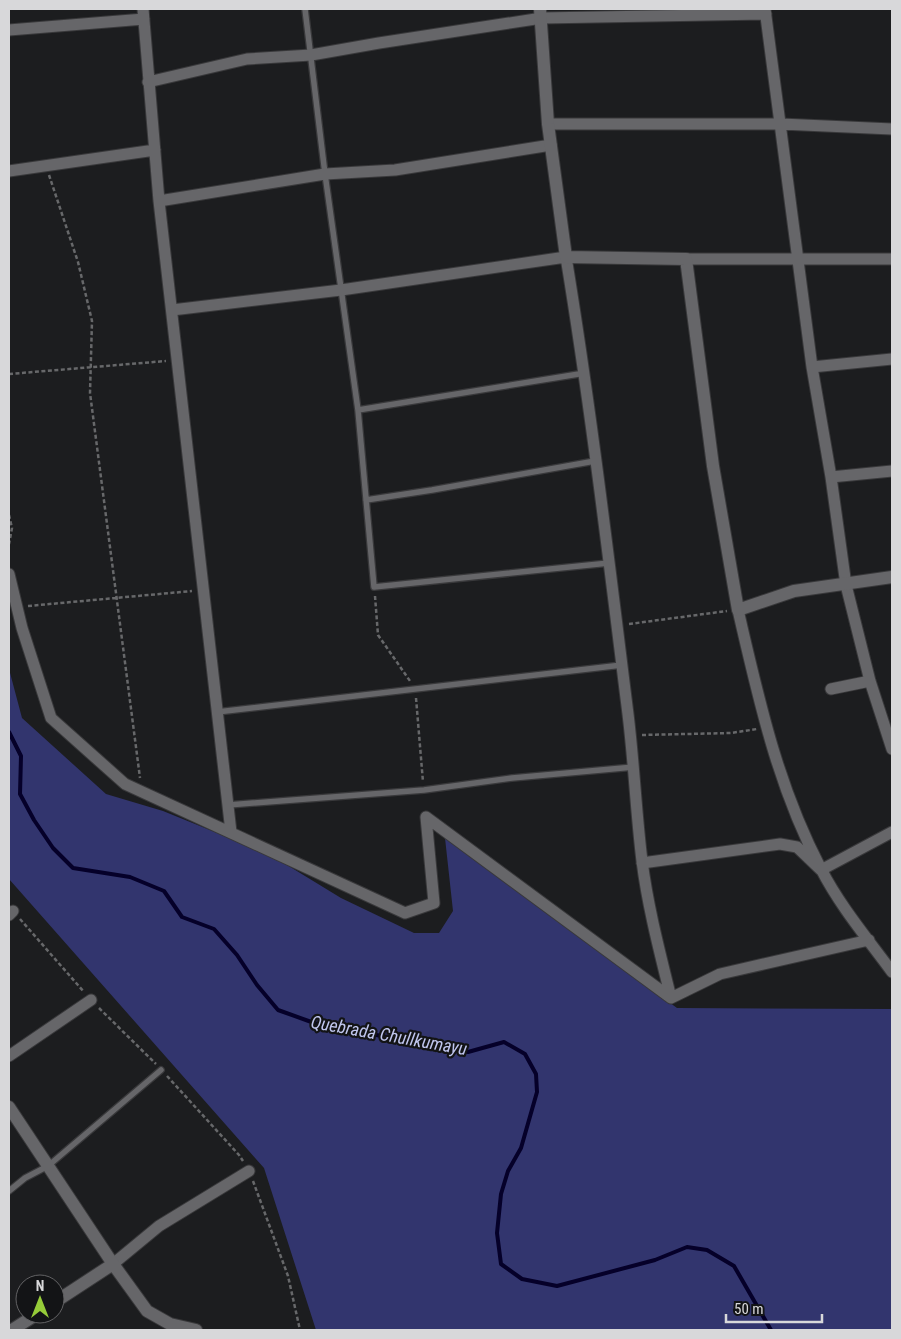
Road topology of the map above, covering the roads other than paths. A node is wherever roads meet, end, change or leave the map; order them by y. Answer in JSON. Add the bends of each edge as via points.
{"nodes":[{"id":1,"x":305,"y":9,"type":"edge"},
{"id":2,"x":765,"y":12,"type":"edge"},
{"id":3,"x":541,"y":13,"type":"edge"},
{"id":4,"x":144,"y":14,"type":"edge"},
{"id":5,"x":9,"y":30,"type":"edge"},
{"id":6,"x":311,"y":55,"type":"junction"},
{"id":7,"x":148,"y":82,"type":"junction"},
{"id":8,"x":548,"y":124,"type":"junction"},
{"id":9,"x":781,"y":124,"type":"junction"},
{"id":10,"x":892,"y":129,"type":"edge"},
{"id":11,"x":551,"y":146,"type":"junction"},
{"id":12,"x":155,"y":150,"type":"junction"},
{"id":13,"x":9,"y":171,"type":"edge"},
{"id":14,"x":325,"y":174,"type":"junction"},
{"id":15,"x":159,"y":202,"type":"junction"},
{"id":16,"x":566,"y":257,"type":"junction"},
{"id":17,"x":797,"y":258,"type":"junction"},
{"id":18,"x":686,"y":259,"type":"junction"},
{"id":19,"x":892,"y":259,"type":"edge"},
{"id":20,"x":341,"y":290,"type":"junction"},
{"id":21,"x":172,"y":310,"type":"junction"},
{"id":22,"x":892,"y":359,"type":"edge"},
{"id":23,"x":812,"y":366,"type":"junction"},
{"id":24,"x":585,"y":373,"type":"junction"},
{"id":25,"x":358,"y":410,"type":"junction"},
{"id":26,"x":595,"y":461,"type":"junction"},
{"id":27,"x":892,"y":471,"type":"edge"},
{"id":28,"x":831,"y":477,"type":"junction"},
{"id":29,"x":366,"y":500,"type":"junction"},
{"id":30,"x":609,"y":563,"type":"junction"},
{"id":31,"x":9,"y":574,"type":"edge"},
{"id":32,"x":892,"y":577,"type":"edge"},
{"id":33,"x":846,"y":585,"type":"junction"},
{"id":34,"x":738,"y":610,"type":"junction"},
{"id":35,"x":622,"y":665,"type":"junction"},
{"id":36,"x":870,"y":681,"type":"junction"},
{"id":37,"x":830,"y":689,"type":"dead end"},
{"id":38,"x":217,"y":712,"type":"junction"},
{"id":39,"x":892,"y":749,"type":"edge"},
{"id":40,"x":634,"y":767,"type":"junction"},
{"id":41,"x":228,"y":806,"type":"junction"},
{"id":42,"x":231,"y":832,"type":"junction"},
{"id":43,"x":892,"y":832,"type":"edge"},
{"id":44,"x":642,"y":862,"type":"junction"},
{"id":45,"x":821,"y":870,"type":"junction"},
{"id":46,"x":869,"y":940,"type":"junction"},
{"id":47,"x":892,"y":972,"type":"edge"},
{"id":48,"x":672,"y":998,"type":"junction"},
{"id":49,"x":91,"y":1000,"type":"road end"},
{"id":50,"x":9,"y":1056,"type":"edge"},
{"id":51,"x":161,"y":1070,"type":"road end"},
{"id":52,"x":9,"y":1107,"type":"edge"},
{"id":53,"x":48,"y":1166,"type":"junction"},
{"id":54,"x":249,"y":1171,"type":"road end"},
{"id":55,"x":9,"y":1191,"type":"edge"},
{"id":56,"x":113,"y":1264,"type":"junction"},
{"id":57,"x":65,"y":1295,"type":"edge"},
{"id":58,"x":196,"y":1330,"type":"edge"}],
"edges":[{"from":1,"to":6,"type":"lane"},
{"from":2,"to":3,"type":"street"},
{"from":2,"to":9,"type":"street"},
{"from":3,"to":6,"type":"street"},
{"from":3,"to":8,"type":"street"},
{"from":4,"to":5,"type":"street"},
{"from":4,"to":7,"type":"street"},
{"from":6,"to":7,"type":"street","via":[[247,59]]},
{"from":6,"to":14,"type":"lane"},
{"from":7,"to":12,"type":"street"},
{"from":8,"to":9,"type":"street"},
{"from":8,"to":11,"type":"street"},
{"from":9,"to":10,"type":"street"},
{"from":9,"to":17,"type":"street"},
{"from":11,"to":14,"type":"street","via":[[395,170]]},
{"from":11,"to":16,"type":"street"},
{"from":12,"to":13,"type":"street"},
{"from":12,"to":15,"type":"street"},
{"from":14,"to":15,"type":"street"},
{"from":14,"to":20,"type":"lane"},
{"from":15,"to":21,"type":"street"},
{"from":16,"to":18,"type":"street"},
{"from":16,"to":20,"type":"street"},
{"from":16,"to":24,"type":"street"},
{"from":17,"to":18,"type":"street"},
{"from":17,"to":19,"type":"street"},
{"from":17,"to":23,"type":"street"},
{"from":18,"to":34,"type":"street","via":[[713,466]]},
{"from":20,"to":21,"type":"street"},
{"from":20,"to":25,"type":"lane"},
{"from":21,"to":38,"type":"street"},
{"from":22,"to":23,"type":"street"},
{"from":23,"to":28,"type":"street"},
{"from":24,"to":25,"type":"lane"},
{"from":24,"to":26,"type":"street"},
{"from":25,"to":29,"type":"lane"},
{"from":26,"to":29,"type":"lane"},
{"from":26,"to":30,"type":"street"},
{"from":27,"to":28,"type":"street"},
{"from":28,"to":33,"type":"street"},
{"from":29,"to":30,"type":"lane","via":[[374,587]]},
{"from":30,"to":35,"type":"street"},
{"from":31,"to":42,"type":"street","via":[[51,718],[125,784]]},
{"from":32,"to":33,"type":"street"},
{"from":33,"to":34,"type":"street","via":[[794,591]]},
{"from":33,"to":36,"type":"street"},
{"from":34,"to":45,"type":"street","via":[[766,728],[789,801]]},
{"from":35,"to":38,"type":"lane"},
{"from":35,"to":40,"type":"street"},
{"from":36,"to":37,"type":"street"},
{"from":36,"to":39,"type":"street"},
{"from":38,"to":41,"type":"street"},
{"from":40,"to":41,"type":"lane","via":[[424,790]]},
{"from":40,"to":44,"type":"street"},
{"from":41,"to":42,"type":"street"},
{"from":42,"to":48,"type":"street","via":[[405,913],[434,903],[426,817]]},
{"from":43,"to":45,"type":"street"},
{"from":44,"to":45,"type":"street","via":[[780,844],[797,847]]},
{"from":44,"to":48,"type":"street"},
{"from":45,"to":46,"type":"street"},
{"from":46,"to":47,"type":"street"},
{"from":46,"to":48,"type":"street","via":[[720,974]]},
{"from":49,"to":50,"type":"street"},
{"from":51,"to":53,"type":"lane"},
{"from":52,"to":53,"type":"street"},
{"from":53,"to":55,"type":"lane"},
{"from":53,"to":56,"type":"street"},
{"from":54,"to":56,"type":"street","via":[[159,1226]]},
{"from":56,"to":57,"type":"street"},
{"from":56,"to":58,"type":"street","via":[[147,1311],[170,1324]]}]}
